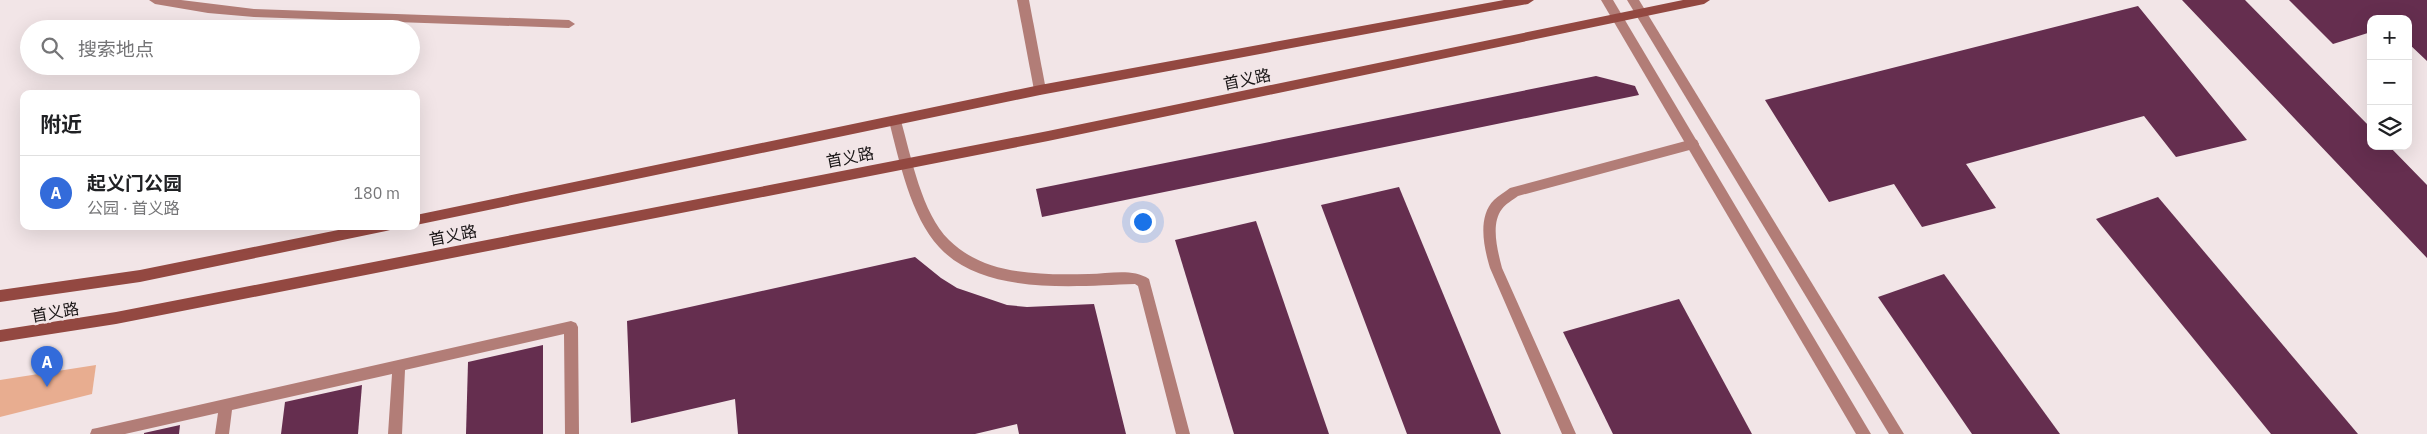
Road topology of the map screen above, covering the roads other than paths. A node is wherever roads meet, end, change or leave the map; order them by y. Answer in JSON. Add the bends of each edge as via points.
{"nodes":[{"id":1,"x":155,"y":0,"type":"edge"},
{"id":2,"x":1023,"y":0,"type":"edge"},
{"id":3,"x":1528,"y":0,"type":"edge"},
{"id":4,"x":1607,"y":0,"type":"edge"},
{"id":5,"x":1632,"y":0,"type":"edge"},
{"id":6,"x":1704,"y":0,"type":"edge"},
{"id":7,"x":1641,"y":14,"type":"junction"},
{"id":8,"x":1619,"y":19,"type":"junction"},
{"id":9,"x":569,"y":24,"type":"dead end"},
{"id":10,"x":1040,"y":90,"type":"junction"},
{"id":11,"x":895,"y":121,"type":"junction"},
{"id":12,"x":1693,"y":144,"type":"junction"},
{"id":13,"x":906,"y":163,"type":"junction"},
{"id":14,"x":420,"y":219,"type":"edge"},
{"id":15,"x":366,"y":230,"type":"edge"},
{"id":16,"x":0,"y":296,"type":"edge"},
{"id":17,"x":0,"y":336,"type":"edge"},
{"id":18,"x":399,"y":365,"type":"junction"},
{"id":19,"x":226,"y":405,"type":"junction"},
{"id":20,"x":97,"y":434,"type":"edge"},
{"id":21,"x":222,"y":434,"type":"edge"},
{"id":22,"x":395,"y":434,"type":"edge"},
{"id":23,"x":572,"y":434,"type":"edge"},
{"id":24,"x":1183,"y":434,"type":"edge"},
{"id":25,"x":1569,"y":434,"type":"edge"},
{"id":26,"x":1864,"y":434,"type":"edge"},
{"id":27,"x":1897,"y":434,"type":"edge"}],
"edges":[{"from":1,"to":9,"type":"street","via":[[254,13]]},
{"from":2,"to":10,"type":"street"},
{"from":3,"to":10,"type":"main road","name":"首义路"},
{"from":4,"to":8,"type":"street"},
{"from":5,"to":7,"type":"street"},
{"from":6,"to":7,"type":"main road","name":"首义路"},
{"from":7,"to":8,"type":"main road","name":"首义路"},
{"from":7,"to":27,"type":"street"},
{"from":8,"to":12,"type":"street"},
{"from":8,"to":13,"type":"main road","name":"首义路"},
{"from":10,"to":11,"type":"main road","name":"首义路"},
{"from":11,"to":13,"type":"street"},
{"from":11,"to":14,"type":"main road","name":"首义路"},
{"from":12,"to":25,"type":"street","via":[[1514,192],[1497,205],[1493,214],[1489,233],[1496,268]]},
{"from":12,"to":26,"type":"street"},
{"from":13,"to":17,"type":"main road","name":"首义路","via":[[116,318]]},
{"from":13,"to":24,"type":"street","via":[[936,233],[954,254],[972,264],[1013,276],[1053,280],[1137,278],[1144,283]]},
{"from":15,"to":16,"type":"main road","name":"首义路","via":[[140,276]]},
{"from":18,"to":19,"type":"street"},
{"from":18,"to":22,"type":"street"},
{"from":18,"to":23,"type":"street","via":[[570,327]]},
{"from":19,"to":20,"type":"street"},
{"from":19,"to":21,"type":"street"}]}
